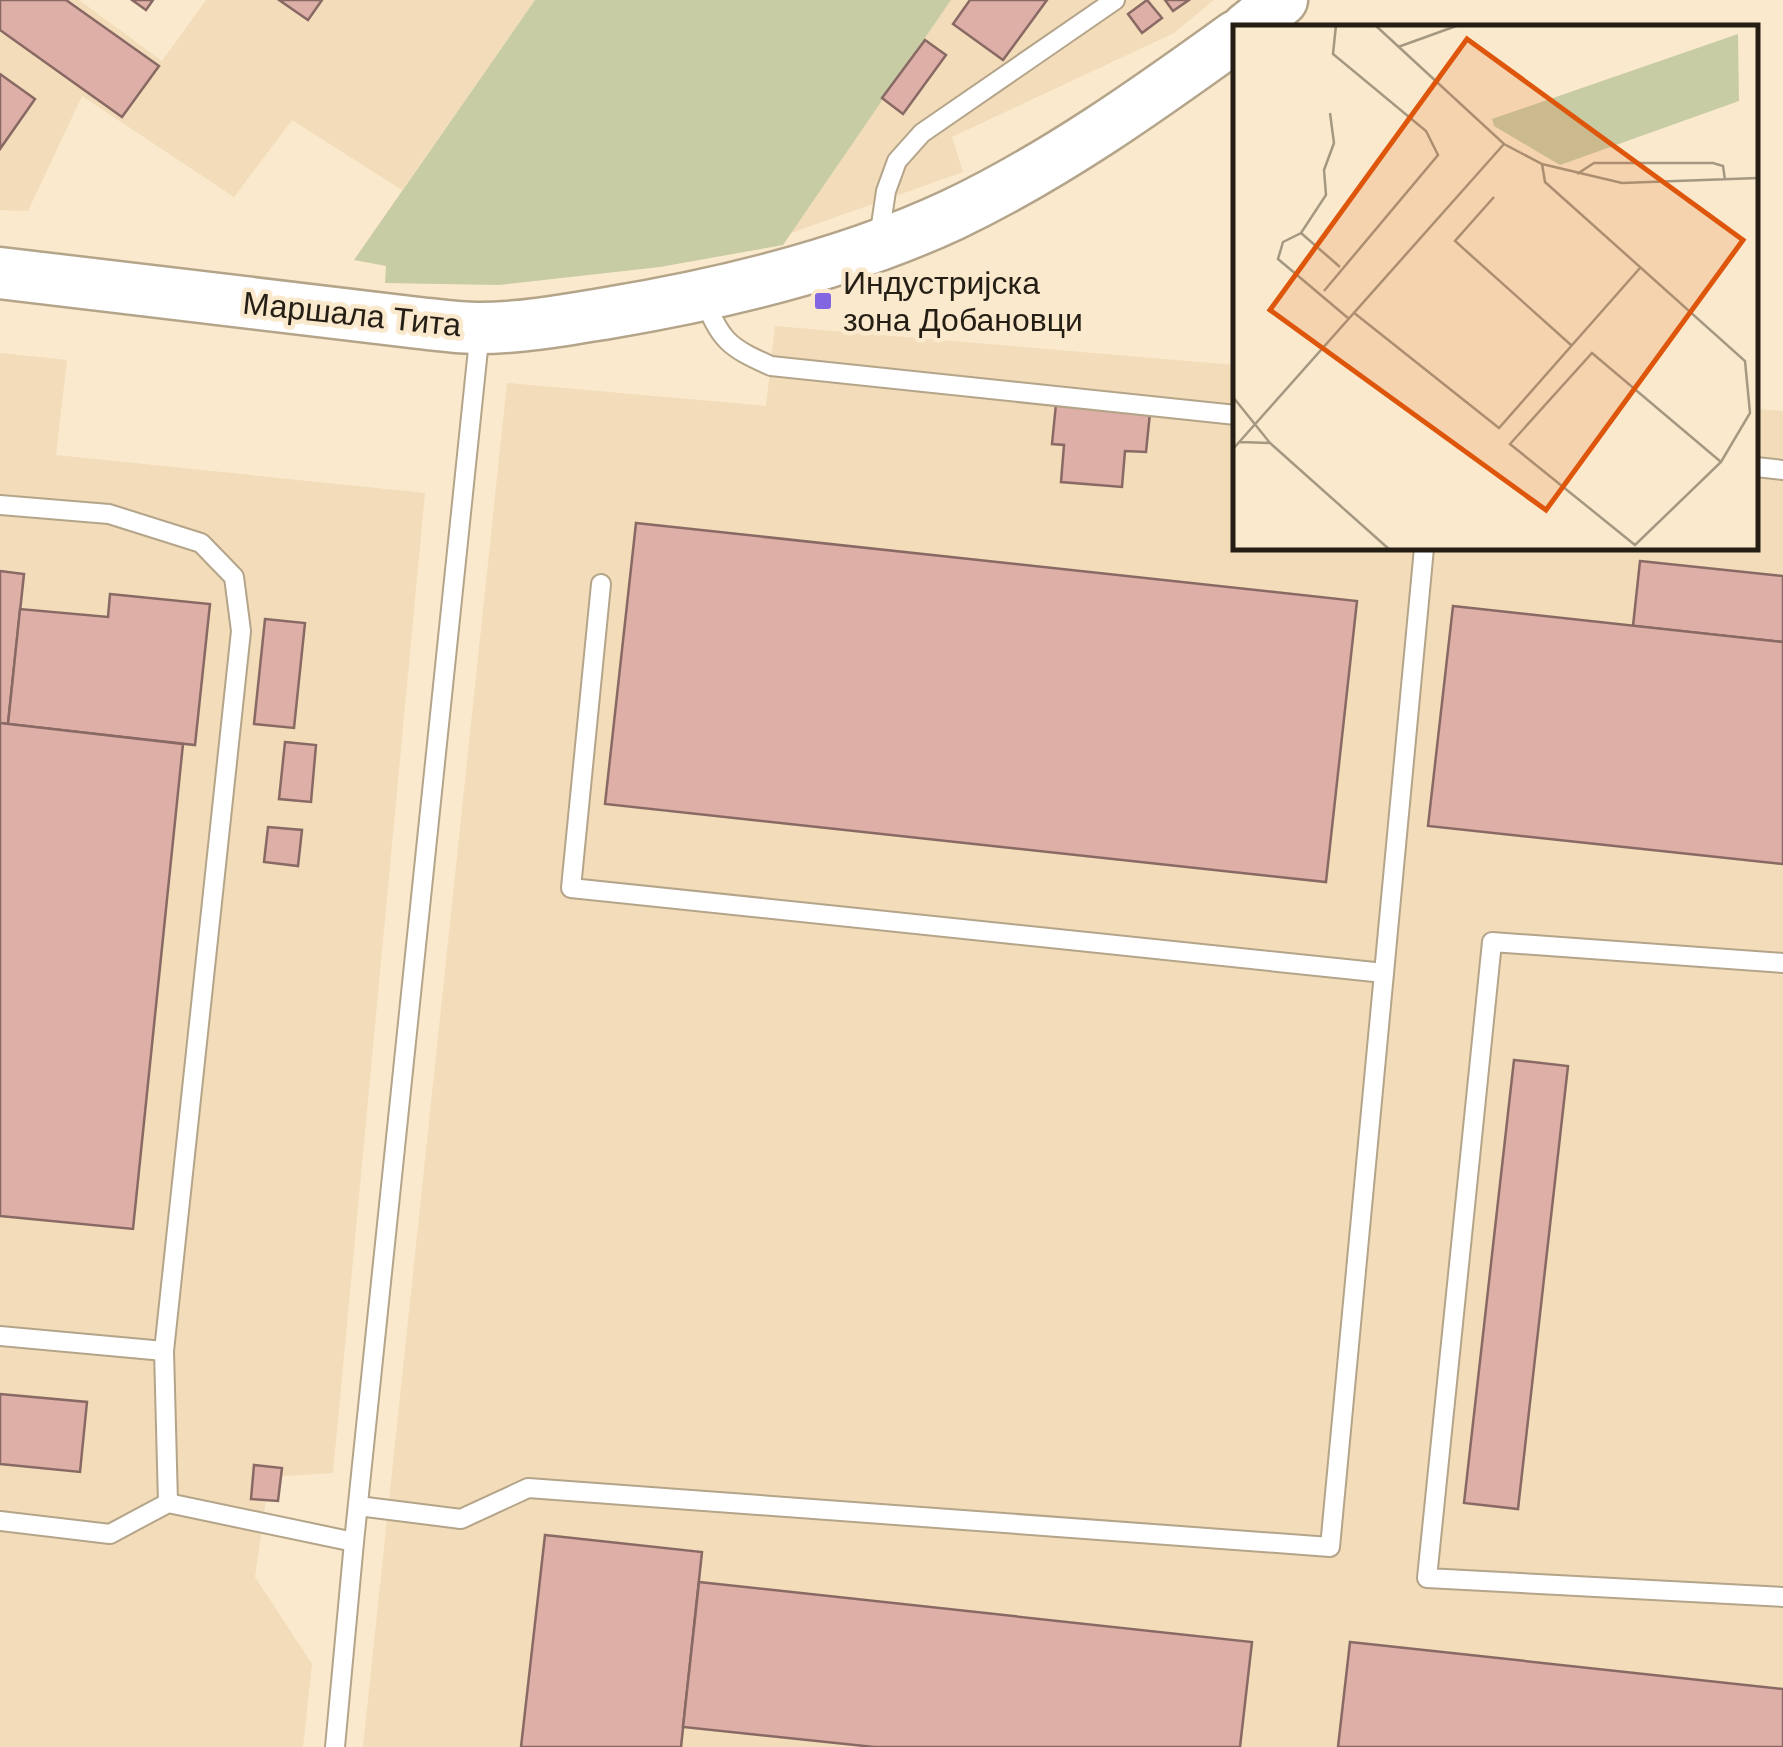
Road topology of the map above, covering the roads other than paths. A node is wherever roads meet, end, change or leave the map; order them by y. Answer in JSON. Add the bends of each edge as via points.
{"nodes":[{"id":1,"x":1116,"y":0,"type":"edge"},
{"id":2,"x":1282,"y":0,"type":"edge"},
{"id":3,"x":1251,"y":25,"type":"edge"},
{"id":4,"x":1233,"y":38,"type":"edge"},
{"id":5,"x":878,"y":244,"type":"junction"},
{"id":6,"x":0,"y":272,"type":"edge"},
{"id":7,"x":703,"y":296,"type":"junction"},
{"id":8,"x":480,"y":328,"type":"junction"},
{"id":9,"x":1233,"y":415,"type":"edge"},
{"id":10,"x":1758,"y":467,"type":"edge"},
{"id":11,"x":1783,"y":470,"type":"edge"},
{"id":12,"x":0,"y":505,"type":"edge"},
{"id":13,"x":1424,"y":550,"type":"edge"},
{"id":14,"x":601,"y":584,"type":"dead end"},
{"id":15,"x":1783,"y":962,"type":"edge"},
{"id":16,"x":1384,"y":974,"type":"junction"},
{"id":17,"x":0,"y":1336,"type":"edge"},
{"id":18,"x":164,"y":1351,"type":"junction"},
{"id":19,"x":168,"y":1503,"type":"junction"},
{"id":20,"x":358,"y":1506,"type":"junction"},
{"id":21,"x":0,"y":1522,"type":"edge"},
{"id":22,"x":354,"y":1542,"type":"junction"},
{"id":23,"x":1783,"y":1597,"type":"edge"},
{"id":24,"x":335,"y":1747,"type":"edge"}],
"edges":[{"from":1,"to":5,"type":"lane","via":[[922,133],[897,160]]},
{"from":2,"to":3,"type":"main road"},
{"from":4,"to":5,"type":"main road","name":"Маршала Тита","via":[[1014,182]]},
{"from":5,"to":7,"type":"main road","name":"Маршала Тита"},
{"from":6,"to":8,"type":"main road","name":"Маршала Тита"},
{"from":7,"to":8,"type":"main road","name":"Маршала Тита"},
{"from":7,"to":9,"type":"lane","via":[[727,340],[771,366]]},
{"from":8,"to":20,"type":"lane"},
{"from":10,"to":11,"type":"lane"},
{"from":12,"to":18,"type":"lane","via":[[110,514],[201,543],[234,577],[241,631]]},
{"from":13,"to":16,"type":"lane"},
{"from":14,"to":16,"type":"lane","via":[[571,888]]},
{"from":15,"to":23,"type":"lane","via":[[1492,942],[1428,1578]]},
{"from":16,"to":20,"type":"lane","via":[[1330,1546],[528,1488],[461,1519]]},
{"from":17,"to":18,"type":"lane"},
{"from":18,"to":19,"type":"lane"},
{"from":19,"to":21,"type":"lane","via":[[110,1534]]},
{"from":19,"to":22,"type":"lane"},
{"from":20,"to":22,"type":"lane"},
{"from":22,"to":24,"type":"lane"}]}
